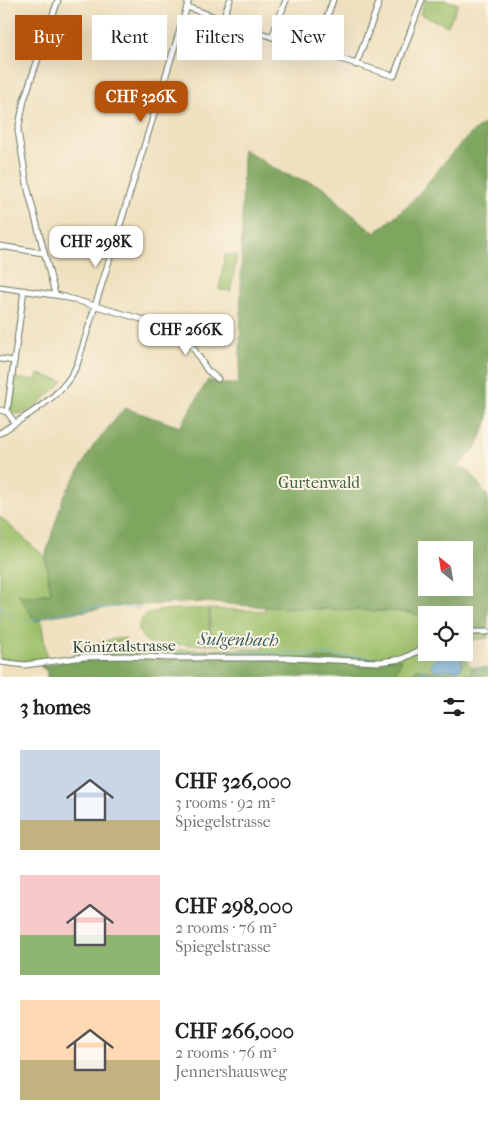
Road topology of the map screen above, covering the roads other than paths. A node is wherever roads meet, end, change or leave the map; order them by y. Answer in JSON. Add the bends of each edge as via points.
{"nodes":[{"id":1,"x":58,"y":0,"type":"edge"},
{"id":2,"x":189,"y":0,"type":"edge"},
{"id":3,"x":230,"y":0,"type":"edge"},
{"id":4,"x":286,"y":0,"type":"edge"},
{"id":5,"x":333,"y":0,"type":"edge"},
{"id":6,"x":380,"y":0,"type":"edge"},
{"id":7,"x":422,"y":0,"type":"edge"},
{"id":8,"x":187,"y":7,"type":"junction"},
{"id":9,"x":209,"y":15,"type":"edge"},
{"id":10,"x":224,"y":15,"type":"edge"},
{"id":11,"x":280,"y":15,"type":"edge"},
{"id":12,"x":328,"y":15,"type":"edge"},
{"id":13,"x":262,"y":34,"type":"edge"},
{"id":14,"x":272,"y":37,"type":"edge"},
{"id":15,"x":343,"y":60,"type":"edge"},
{"id":16,"x":356,"y":64,"type":"junction"},
{"id":17,"x":0,"y":246,"type":"edge"},
{"id":18,"x":43,"y":253,"type":"junction"},
{"id":19,"x":0,"y":287,"type":"edge"},
{"id":20,"x":24,"y":290,"type":"junction"},
{"id":21,"x":54,"y":294,"type":"junction"},
{"id":22,"x":95,"y":304,"type":"junction"},
{"id":23,"x":0,"y":360,"type":"edge"},
{"id":24,"x":14,"y":362,"type":"junction"},
{"id":25,"x":218,"y":379,"type":"dead end"},
{"id":26,"x":0,"y":410,"type":"edge"},
{"id":27,"x":7,"y":412,"type":"junction"},
{"id":28,"x":14,"y":423,"type":"junction"},
{"id":29,"x":0,"y":433,"type":"edge"},
{"id":30,"x":473,"y":632,"type":"edge"},
{"id":31,"x":488,"y":632,"type":"edge"},
{"id":32,"x":418,"y":651,"type":"edge"},
{"id":33,"x":0,"y":662,"type":"edge"}],
"edges":[{"from":1,"to":18,"type":"street","via":[[24,100],[18,131]]},
{"from":2,"to":8,"type":"street"},
{"from":3,"to":10,"type":"street"},
{"from":4,"to":11,"type":"street"},
{"from":5,"to":12,"type":"street"},
{"from":6,"to":16,"type":"street"},
{"from":7,"to":16,"type":"street","via":[[394,76]]},
{"from":8,"to":9,"type":"street"},
{"from":8,"to":22,"type":"street"},
{"from":13,"to":14,"type":"street"},
{"from":15,"to":16,"type":"street"},
{"from":17,"to":18,"type":"street"},
{"from":18,"to":21,"type":"street"},
{"from":19,"to":20,"type":"street"},
{"from":20,"to":21,"type":"street"},
{"from":20,"to":24,"type":"street"},
{"from":21,"to":22,"type":"street"},
{"from":22,"to":25,"type":"street","via":[[171,329],[192,346],[207,370]]},
{"from":22,"to":28,"type":"street","via":[[78,365],[71,377],[54,396]]},
{"from":23,"to":24,"type":"street"},
{"from":24,"to":27,"type":"street"},
{"from":26,"to":27,"type":"street"},
{"from":27,"to":28,"type":"street"},
{"from":28,"to":29,"type":"street"},
{"from":30,"to":31,"type":"street"},
{"from":32,"to":33,"type":"street","name":"Köniztalstrasse","via":[[402,659],[379,662],[126,656],[84,657],[25,665]]}]}
